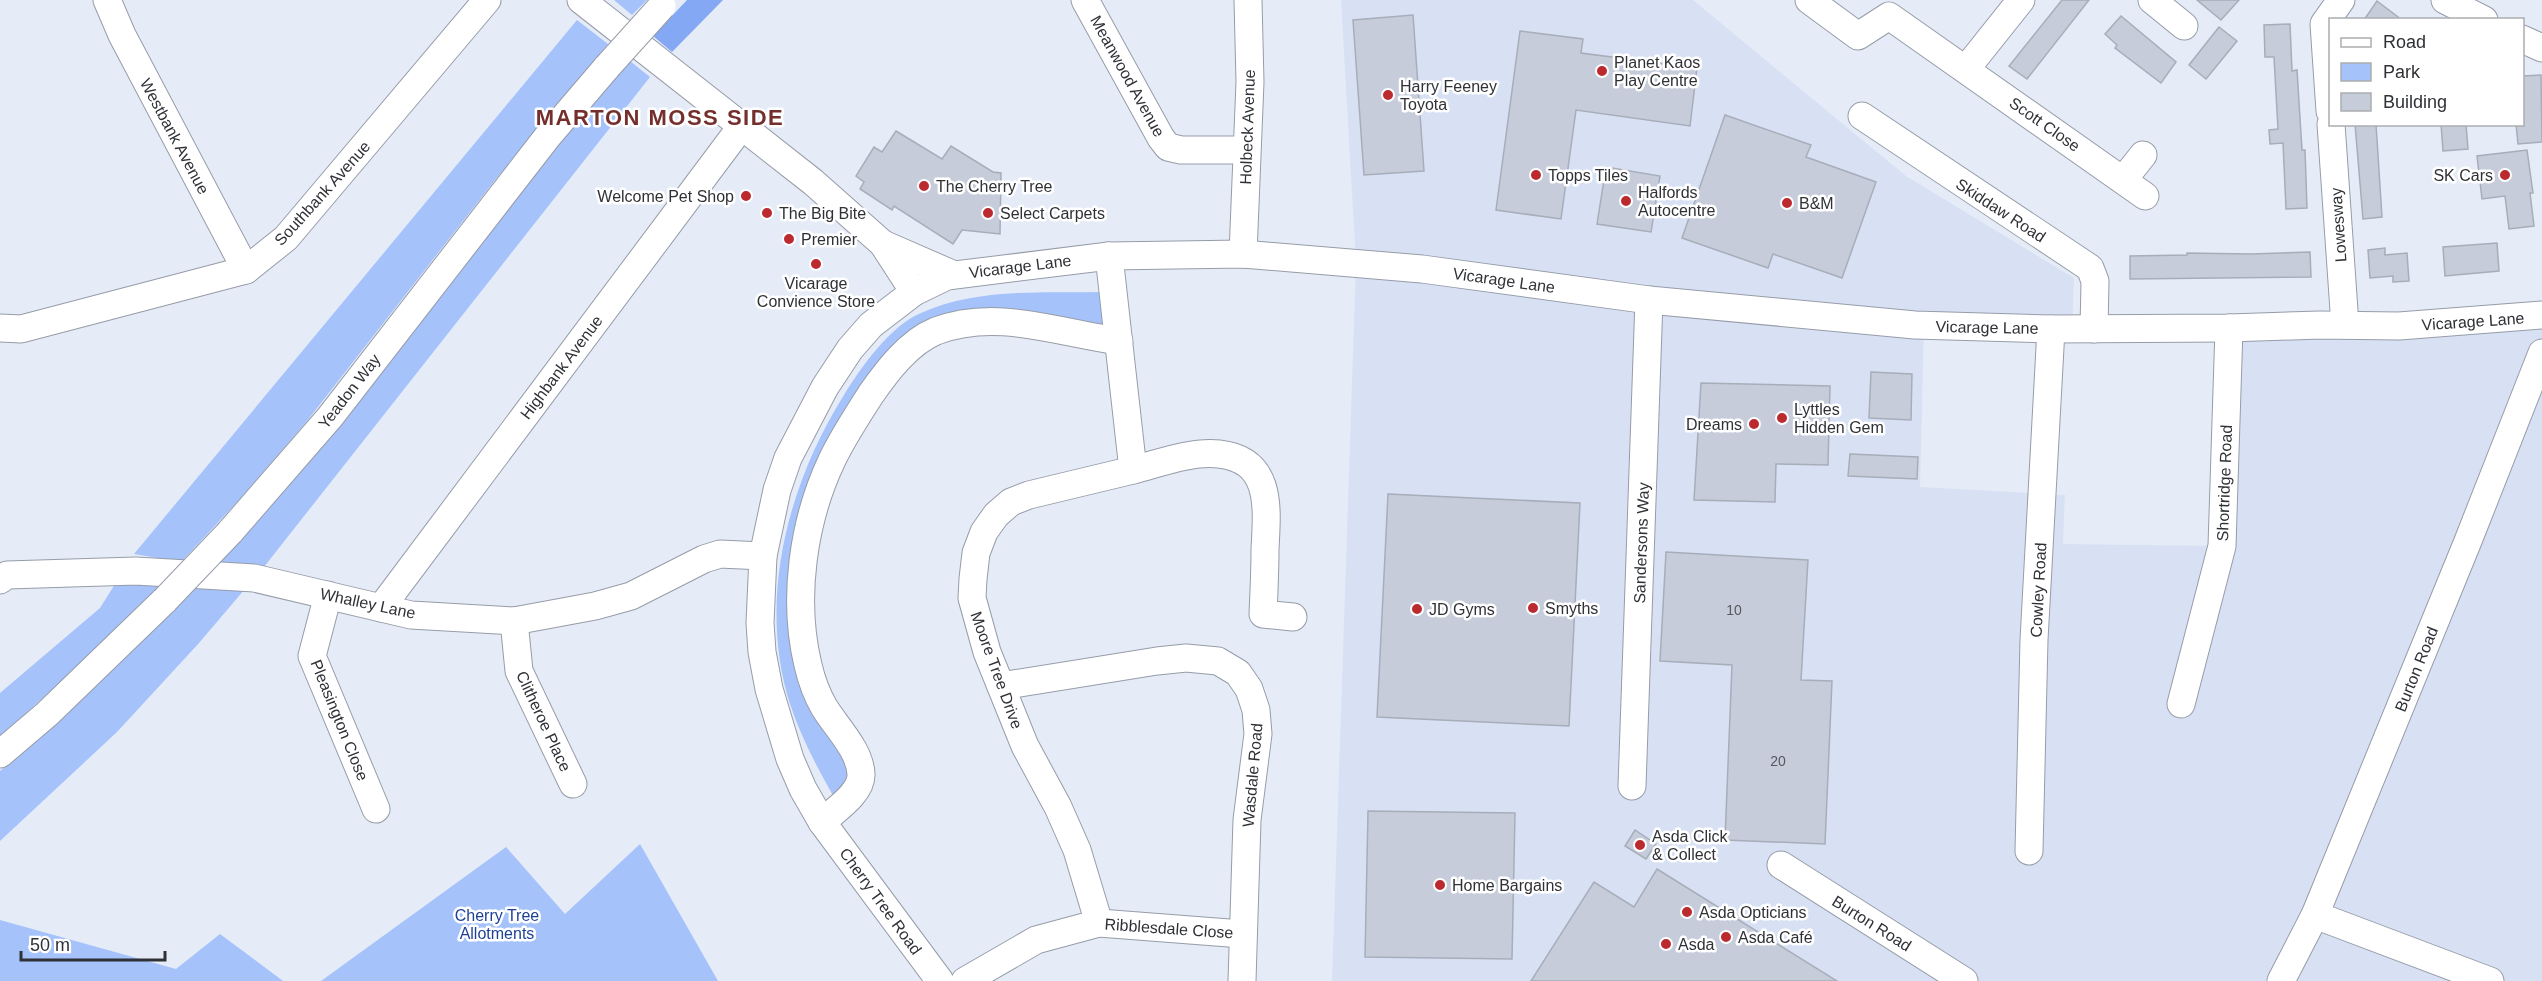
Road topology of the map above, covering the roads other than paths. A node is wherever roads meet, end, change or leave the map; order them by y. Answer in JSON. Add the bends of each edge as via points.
{"nodes":[{"id":1,"x":107,"y":0,"type":"edge"},
{"id":2,"x":487,"y":0,"type":"edge"},
{"id":3,"x":581,"y":0,"type":"edge"},
{"id":4,"x":1085,"y":0,"type":"edge"},
{"id":5,"x":1248,"y":0,"type":"edge"},
{"id":6,"x":1809,"y":0,"type":"edge"},
{"id":7,"x":2021,"y":0,"type":"edge"},
{"id":8,"x":2152,"y":0,"type":"edge"},
{"id":9,"x":2341,"y":0,"type":"edge"},
{"id":10,"x":2445,"y":0,"type":"edge"},
{"id":11,"x":665,"y":3,"type":"edge"},
{"id":12,"x":2480,"y":18,"type":"edge"},
{"id":13,"x":2184,"y":26,"type":"dead end"},
{"id":14,"x":2524,"y":39,"type":"edge"},
{"id":15,"x":2542,"y":48,"type":"edge"},
{"id":16,"x":1966,"y":69,"type":"junction"},
{"id":17,"x":2329,"y":86,"type":"edge"},
{"id":18,"x":1862,"y":116,"type":"dead end"},
{"id":19,"x":2331,"y":126,"type":"edge"},
{"id":20,"x":741,"y":127,"type":"junction"},
{"id":21,"x":1246,"y":150,"type":"junction"},
{"id":22,"x":2143,"y":155,"type":"dead end"},
{"id":23,"x":2123,"y":180,"type":"junction"},
{"id":24,"x":2145,"y":196,"type":"dead end"},
{"id":25,"x":883,"y":244,"type":"junction"},
{"id":26,"x":1243,"y":254,"type":"junction"},
{"id":27,"x":1108,"y":256,"type":"junction"},
{"id":28,"x":246,"y":270,"type":"junction"},
{"id":29,"x":952,"y":274,"type":"junction"},
{"id":30,"x":915,"y":292,"type":"junction"},
{"id":31,"x":1649,"y":300,"type":"junction"},
{"id":32,"x":2542,"y":315,"type":"edge"},
{"id":33,"x":871,"y":325,"type":"junction"},
{"id":34,"x":2345,"y":325,"type":"junction"},
{"id":35,"x":0,"y":328,"type":"edge"},
{"id":36,"x":2229,"y":328,"type":"junction"},
{"id":37,"x":2051,"y":329,"type":"junction"},
{"id":38,"x":2094,"y":329,"type":"junction"},
{"id":39,"x":1119,"y":341,"type":"junction"},
{"id":40,"x":2542,"y":353,"type":"edge"},
{"id":41,"x":1133,"y":470,"type":"junction"},
{"id":42,"x":763,"y":556,"type":"junction"},
{"id":43,"x":0,"y":580,"type":"edge"},
{"id":44,"x":328,"y":595,"type":"junction"},
{"id":45,"x":381,"y":608,"type":"junction"},
{"id":46,"x":1293,"y":617,"type":"dead end"},
{"id":47,"x":514,"y":621,"type":"junction"},
{"id":48,"x":1001,"y":686,"type":"junction"},
{"id":49,"x":2181,"y":704,"type":"dead end"},
{"id":50,"x":0,"y":754,"type":"edge"},
{"id":51,"x":573,"y":784,"type":"dead end"},
{"id":52,"x":1632,"y":786,"type":"dead end"},
{"id":53,"x":376,"y":809,"type":"dead end"},
{"id":54,"x":822,"y":822,"type":"junction"},
{"id":55,"x":2029,"y":850,"type":"dead end"},
{"id":56,"x":1781,"y":865,"type":"dead end"},
{"id":57,"x":2315,"y":915,"type":"junction"},
{"id":58,"x":1099,"y":923,"type":"junction"},
{"id":59,"x":1242,"y":934,"type":"junction"},
{"id":60,"x":940,"y":981,"type":"edge"},
{"id":61,"x":965,"y":981,"type":"edge"},
{"id":62,"x":1242,"y":981,"type":"edge"},
{"id":63,"x":1964,"y":981,"type":"edge"},
{"id":64,"x":2280,"y":981,"type":"edge"},
{"id":65,"x":2490,"y":981,"type":"edge"}],
"edges":[{"from":1,"to":28,"type":"street","name":"Westbank Avenue"},
{"from":2,"to":28,"type":"street","name":"Southbank Avenue","via":[[286,238]]},
{"from":3,"to":20,"type":"street"},
{"from":4,"to":21,"type":"street","name":"Meanwood Avenue","via":[[1168,147]]},
{"from":5,"to":21,"type":"street","name":"Holbeck Avenue","via":[[1250,82]]},
{"from":6,"to":16,"type":"street","name":"Scott Close","via":[[1858,36],[1889,16]]},
{"from":7,"to":16,"type":"street"},
{"from":8,"to":13,"type":"street"},
{"from":9,"to":17,"type":"street","via":[[2324,24]]},
{"from":10,"to":12,"type":"street"},
{"from":11,"to":50,"type":"street","name":"Yeadon Way","bridge":true,"via":[[548,136],[330,417],[230,532],[64,698]]},
{"from":14,"to":15,"type":"street"},
{"from":16,"to":23,"type":"street","name":"Scott Close"},
{"from":18,"to":38,"type":"street","name":"Skiddaw Road","via":[[2091,268],[2095,281]]},
{"from":19,"to":34,"type":"street","name":"Lowesway"},
{"from":20,"to":25,"type":"street","via":[[813,182]]},
{"from":20,"to":45,"type":"street","name":"Highbank Avenue"},
{"from":21,"to":26,"type":"street","name":"Holbeck Avenue"},
{"from":22,"to":23,"type":"street"},
{"from":23,"to":24,"type":"street","name":"Scott Close"},
{"from":25,"to":29,"type":"street"},
{"from":25,"to":30,"type":"street"},
{"from":25,"to":33,"type":"street","via":[[888,272],[886,293]]},
{"from":26,"to":27,"type":"street","name":"Vicarage Lane"},
{"from":26,"to":31,"type":"street","name":"Vicarage Lane","via":[[1422,269]]},
{"from":27,"to":29,"type":"street","name":"Vicarage Lane"},
{"from":27,"to":39,"type":"street"},
{"from":28,"to":35,"type":"street","name":"Southbank Avenue","via":[[21,328]]},
{"from":29,"to":30,"type":"street","name":"Vicarage Lane"},
{"from":30,"to":33,"type":"street","name":"Cherry Tree Road"},
{"from":31,"to":37,"type":"street","name":"Vicarage Lane","via":[[1884,323]]},
{"from":31,"to":52,"type":"street","name":"Sandersons Way"},
{"from":32,"to":34,"type":"street","name":"Vicarage Lane","via":[[2399,327]]},
{"from":33,"to":42,"type":"street","name":"Cherry Tree Road","via":[[825,387],[788,458]]},
{"from":34,"to":36,"type":"street","name":"Vicarage Lane"},
{"from":36,"to":38,"type":"street","name":"Vicarage Lane"},
{"from":36,"to":49,"type":"street","name":"Shortridge Road","via":[[2222,546]]},
{"from":37,"to":38,"type":"street","name":"Vicarage Lane"},
{"from":37,"to":55,"type":"street","name":"Cowley Road","via":[[2034,640]]},
{"from":39,"to":41,"type":"street"},
{"from":39,"to":54,"type":"street","via":[[1009,321],[964,324],[934,332],[891,367],[852,423],[831,461],[817,500],[806,541],[802,588],[808,665],[822,705],[855,755],[862,776],[858,787]]},
{"from":40,"to":57,"type":"street","name":"Burton Road"},
{"from":41,"to":46,"type":"street","name":"Moore Tree Drive","via":[[1194,456],[1219,454],[1244,461],[1262,483],[1268,504],[1263,614]]},
{"from":41,"to":48,"type":"street","name":"Moore Tree Drive","via":[[1020,498],[1003,508],[984,532],[976,553],[972,598]]},
{"from":42,"to":47,"type":"street","name":"Whalley Lane","via":[[720,554],[623,598]]},
{"from":42,"to":54,"type":"street","name":"Cherry Tree Road","via":[[760,623],[769,689],[790,759]]},
{"from":43,"to":44,"type":"street","name":"Whalley Lane","via":[[7,575],[136,571],[254,578]]},
{"from":44,"to":45,"type":"street","name":"Whalley Lane"},
{"from":44,"to":53,"type":"street","name":"Pleasington Close","via":[[312,656]]},
{"from":45,"to":47,"type":"street","name":"Whalley Lane","via":[[411,615]]},
{"from":47,"to":51,"type":"street","name":"Clitheroe Place","via":[[519,671]]},
{"from":48,"to":58,"type":"street","name":"Moore Tree Drive","via":[[1077,850]]},
{"from":48,"to":59,"type":"street","name":"Wasdale Road","via":[[1186,658],[1218,661],[1238,673],[1256,710],[1258,734],[1247,820]]},
{"from":54,"to":60,"type":"street","name":"Cherry Tree Road"},
{"from":56,"to":63,"type":"street","name":"Burton Road"},
{"from":57,"to":64,"type":"street","name":"Burton Road"},
{"from":57,"to":65,"type":"street"},
{"from":58,"to":59,"type":"street","name":"Ribblesdale Close"},
{"from":58,"to":61,"type":"street","name":"Ribblesdale Close","via":[[1036,940]]},
{"from":59,"to":62,"type":"street","name":"Wasdale Road"}]}
